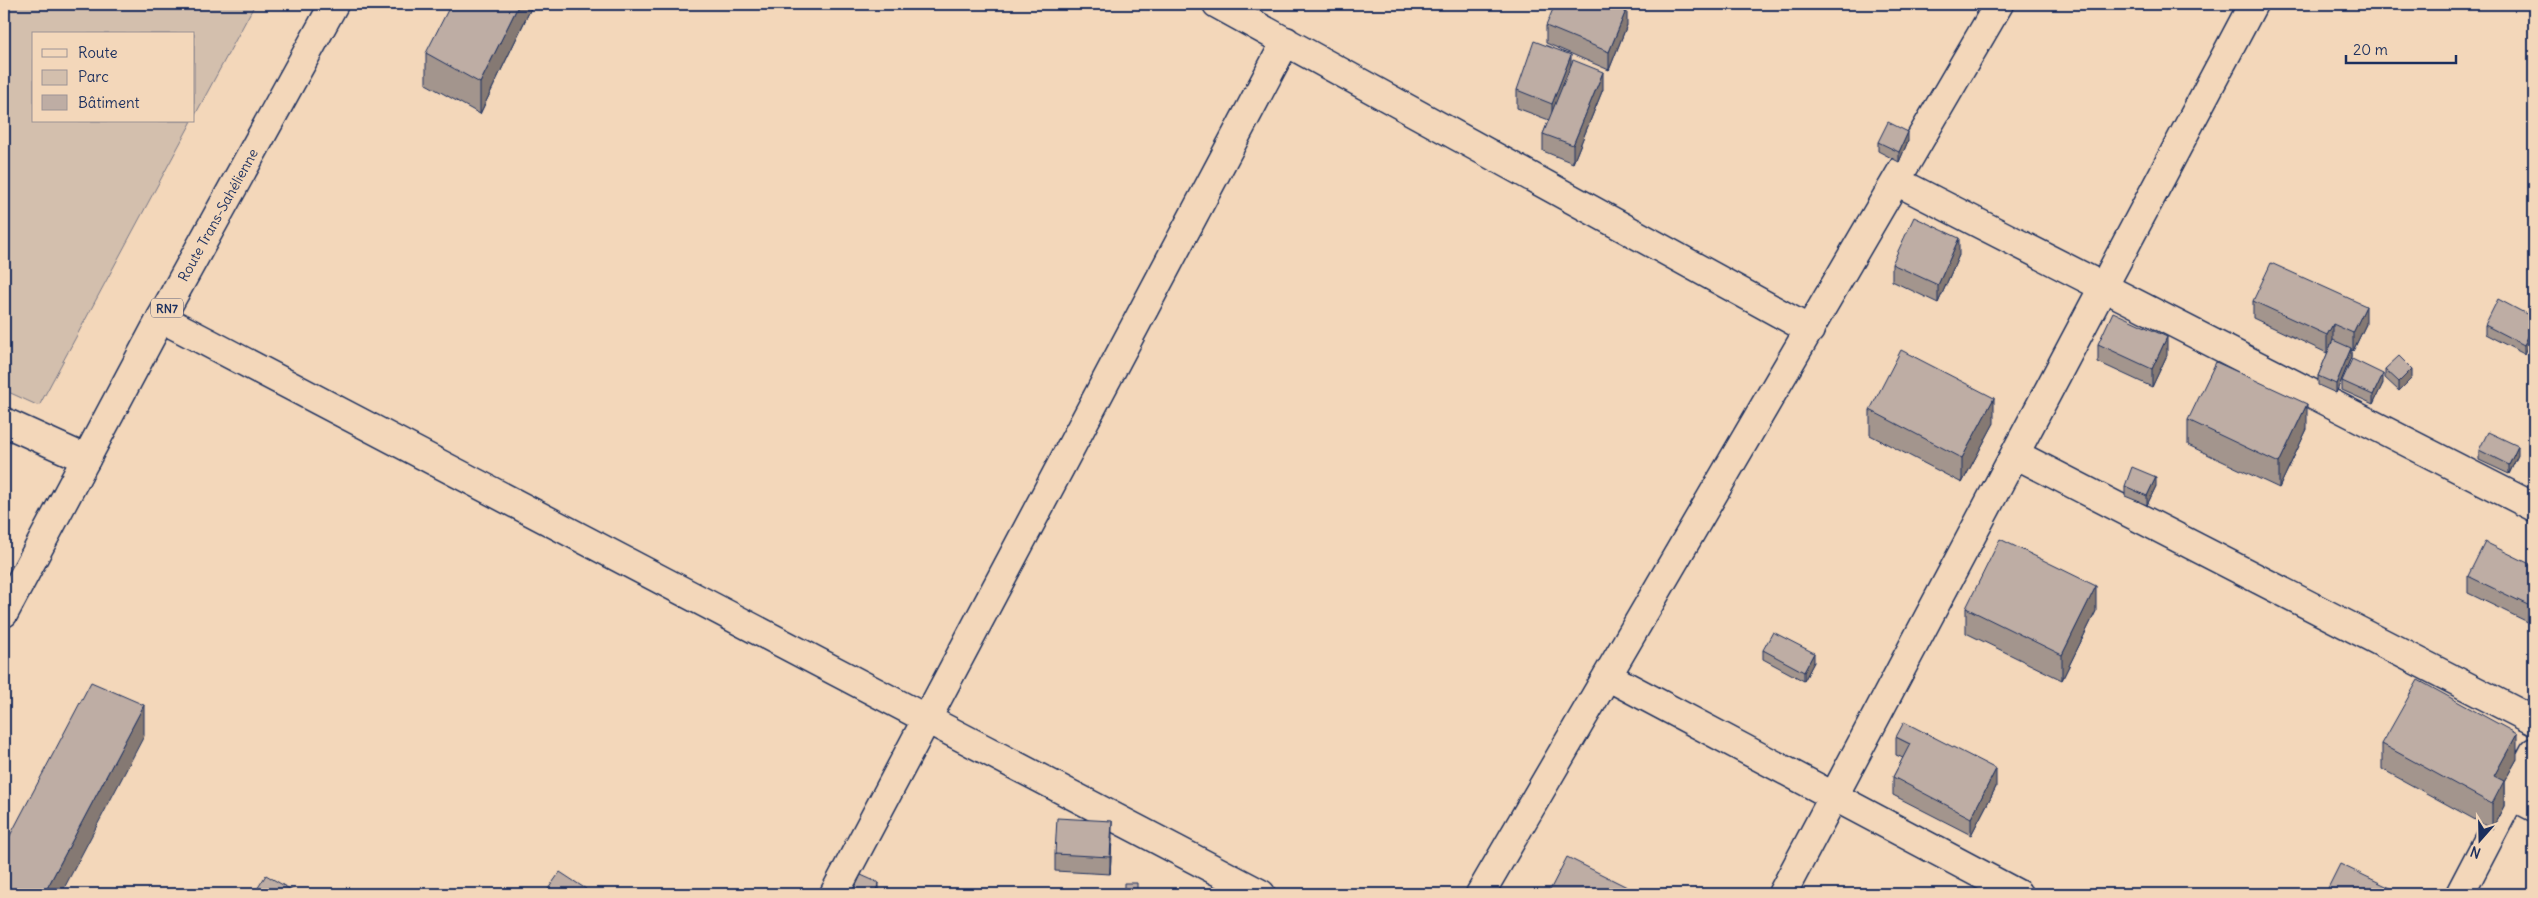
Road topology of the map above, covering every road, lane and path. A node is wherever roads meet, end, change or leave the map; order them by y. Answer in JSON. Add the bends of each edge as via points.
{"nodes":[{"id":1,"x":334,"y":4,"type":"edge"},
{"id":2,"x":1218,"y":4,"type":"edge"},
{"id":3,"x":1999,"y":4,"type":"edge"},
{"id":4,"x":2253,"y":4,"type":"edge"},
{"id":5,"x":1286,"y":41,"type":"junction"},
{"id":6,"x":1896,"y":181,"type":"junction"},
{"id":7,"x":2104,"y":287,"type":"junction"},
{"id":8,"x":161,"y":318,"type":"junction"},
{"id":9,"x":1810,"y":330,"type":"junction"},
{"id":10,"x":4,"y":422,"type":"edge"},
{"id":11,"x":2015,"y":454,"type":"junction"},
{"id":12,"x":86,"y":459,"type":"junction"},
{"id":13,"x":2534,"y":507,"type":"edge"},
{"id":14,"x":4,"y":613,"type":"edge"},
{"id":15,"x":1607,"y":676,"type":"junction"},
{"id":16,"x":927,"y":719,"type":"junction"},
{"id":17,"x":2534,"y":721,"type":"edge"},
{"id":18,"x":2534,"y":752,"type":"edge"},
{"id":19,"x":1834,"y":796,"type":"junction"},
{"id":20,"x":2523,"y":801,"type":"edge"},
{"id":21,"x":834,"y":894,"type":"edge"},
{"id":22,"x":1261,"y":894,"type":"edge"},
{"id":23,"x":1480,"y":894,"type":"edge"},
{"id":24,"x":1782,"y":894,"type":"edge"},
{"id":25,"x":2018,"y":894,"type":"edge"},
{"id":26,"x":2460,"y":894,"type":"edge"}],
"edges":[{"from":1,"to":8,"type":"main road","name":"Route Trans-Sahélienne","number":"RN7"},
{"from":2,"to":5,"type":"main road"},
{"from":3,"to":6,"type":"main road"},
{"from":4,"to":7,"type":"main road"},
{"from":5,"to":9,"type":"main road"},
{"from":5,"to":16,"type":"main road"},
{"from":6,"to":7,"type":"main road"},
{"from":6,"to":9,"type":"main road"},
{"from":7,"to":11,"type":"main road"},
{"from":7,"to":13,"type":"main road"},
{"from":8,"to":12,"type":"main road","name":"Route Trans-Sahélienne","number":"RN7"},
{"from":8,"to":16,"type":"main road"},
{"from":9,"to":15,"type":"main road"},
{"from":10,"to":12,"type":"main road"},
{"from":11,"to":17,"type":"main road"},
{"from":11,"to":19,"type":"main road"},
{"from":12,"to":14,"type":"main road","name":"Route Trans-Sahélienne","number":"RN7"},
{"from":15,"to":19,"type":"main road"},
{"from":15,"to":23,"type":"main road"},
{"from":16,"to":21,"type":"main road"},
{"from":16,"to":22,"type":"main road"},
{"from":18,"to":20,"type":"main road"},
{"from":19,"to":24,"type":"main road"},
{"from":19,"to":25,"type":"main road"},
{"from":20,"to":26,"type":"main road"}]}
